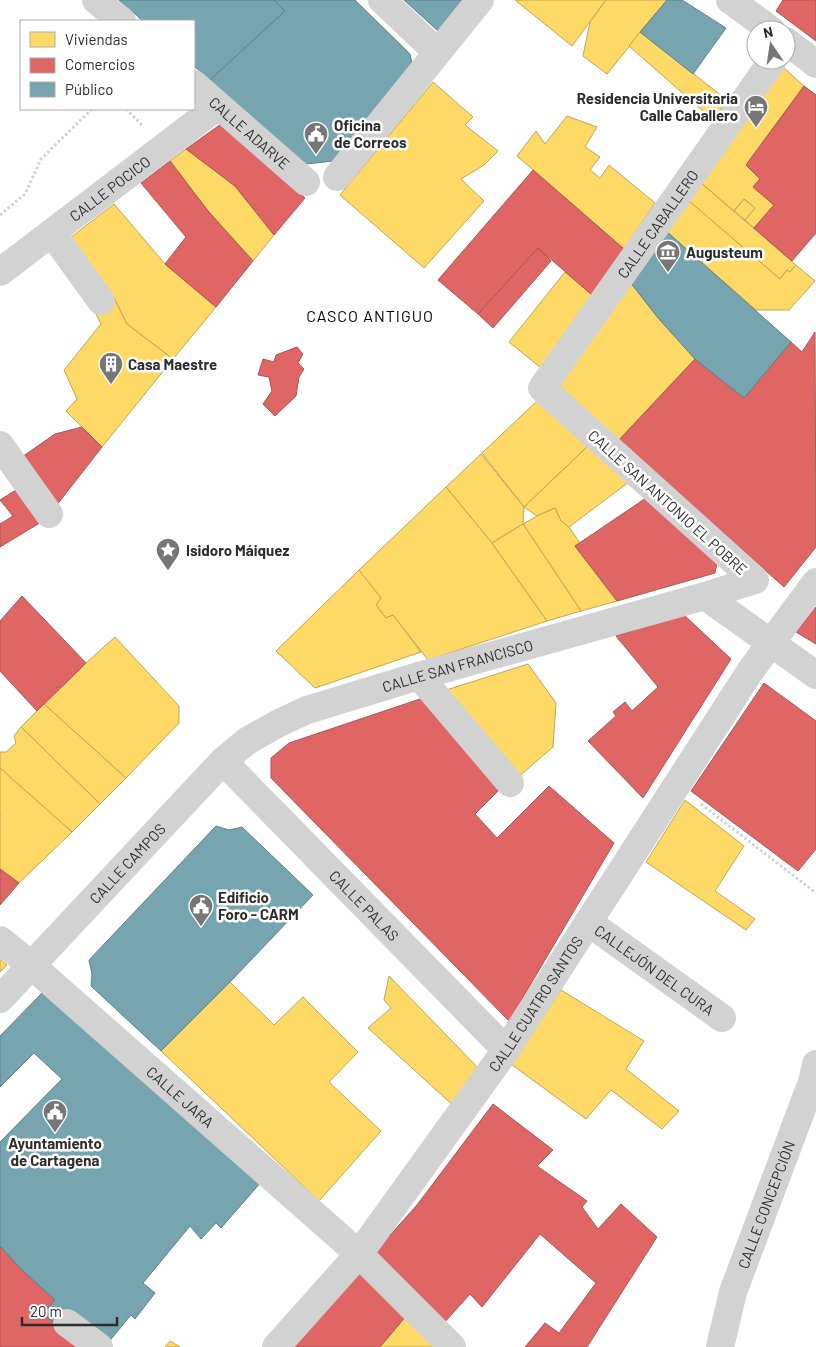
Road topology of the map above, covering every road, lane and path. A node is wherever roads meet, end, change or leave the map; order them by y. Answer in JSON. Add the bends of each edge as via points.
{"nodes":[{"id":1,"x":96,"y":0,"type":"edge"},
{"id":2,"x":382,"y":0,"type":"edge"},
{"id":3,"x":480,"y":0,"type":"edge"},
{"id":4,"x":730,"y":0,"type":"edge"},
{"id":5,"x":764,"y":16,"type":"edge"},
{"id":6,"x":121,"y":20,"type":"edge"},
{"id":7,"x":796,"y":49,"type":"edge"},
{"id":8,"x":437,"y":52,"type":"junction"},
{"id":9,"x":816,"y":64,"type":"edge"},
{"id":10,"x":766,"y":70,"type":"edge"},
{"id":11,"x":195,"y":85,"type":"edge"},
{"id":12,"x":218,"y":106,"type":"junction"},
{"id":13,"x":91,"y":110,"type":"edge"},
{"id":14,"x":127,"y":110,"type":"edge"},
{"id":15,"x":145,"y":127,"type":"dead end"},
{"id":16,"x":337,"y":177,"type":"dead end"},
{"id":17,"x":306,"y":182,"type":"dead end"},
{"id":18,"x":0,"y":215,"type":"edge"},
{"id":19,"x":52,"y":232,"type":"junction"},
{"id":20,"x":0,"y":272,"type":"edge"},
{"id":21,"x":101,"y":300,"type":"dead end"},
{"id":22,"x":542,"y":388,"type":"joint"},
{"id":23,"x":0,"y":445,"type":"edge"},
{"id":24,"x":49,"y":514,"type":"dead end"},
{"id":25,"x":816,"y":582,"type":"edge"},
{"id":26,"x":705,"y":596,"type":"junction"},
{"id":27,"x":770,"y":642,"type":"junction"},
{"id":28,"x":419,"y":676,"type":"junction"},
{"id":29,"x":816,"y":676,"type":"edge"},
{"id":30,"x":223,"y":760,"type":"junction"},
{"id":31,"x":510,"y":783,"type":"dead end"},
{"id":32,"x":677,"y":785,"type":"junction"},
{"id":33,"x":816,"y":893,"type":"edge"},
{"id":34,"x":588,"y":922,"type":"junction"},
{"id":35,"x":0,"y":940,"type":"edge"},
{"id":36,"x":31,"y":965,"type":"junction"},
{"id":37,"x":0,"y":999,"type":"edge"},
{"id":38,"x":722,"y":1018,"type":"dead end"},
{"id":39,"x":506,"y":1050,"type":"junction"},
{"id":40,"x":816,"y":1064,"type":"edge"},
{"id":41,"x":359,"y":1254,"type":"junction"},
{"id":42,"x":67,"y":1323,"type":"dead end"},
{"id":43,"x":99,"y":1347,"type":"edge"},
{"id":44,"x":276,"y":1347,"type":"edge"},
{"id":45,"x":452,"y":1347,"type":"edge"},
{"id":46,"x":720,"y":1347,"type":"edge"}],
"edges":[{"from":1,"to":6,"type":"street"},
{"from":2,"to":8,"type":"street"},
{"from":3,"to":8,"type":"street"},
{"from":4,"to":5,"type":"street"},
{"from":7,"to":9,"type":"street"},
{"from":8,"to":16,"type":"street"},
{"from":10,"to":22,"type":"street","name":"CALLE CABALLERO"},
{"from":11,"to":12,"type":"street","name":"CALLE ADARVE"},
{"from":12,"to":17,"type":"street","name":"CALLE ADARVE"},
{"from":12,"to":19,"type":"street","name":"CALLE POCICO"},
{"from":13,"to":18,"type":"path","via":[[41,159],[25,194]]},
{"from":14,"to":15,"type":"path"},
{"from":19,"to":20,"type":"street","name":"CALLE POCICO"},
{"from":19,"to":21,"type":"street"},
{"from":22,"to":26,"type":"street","name":"CALLE SAN ANTONIO EL POBRE","via":[[756,580]]},
{"from":23,"to":24,"type":"street"},
{"from":25,"to":27,"type":"street","name":"CALLE CUATRO SANTOS"},
{"from":26,"to":27,"type":"street"},
{"from":26,"to":28,"type":"street","name":"CALLE SAN FRANCISCO"},
{"from":27,"to":29,"type":"street"},
{"from":27,"to":32,"type":"street","name":"CALLE CUATRO SANTOS"},
{"from":28,"to":30,"type":"street","name":"CALLE SAN FRANCISCO","via":[[307,710],[247,741]]},
{"from":28,"to":31,"type":"street"},
{"from":30,"to":36,"type":"street","name":"CALLE CAMPOS"},
{"from":30,"to":39,"type":"street","name":"CALLE PALAS"},
{"from":32,"to":33,"type":"path"},
{"from":32,"to":34,"type":"street","name":"CALLE CUATRO SANTOS"},
{"from":34,"to":38,"type":"street","name":"CALLEJÓN DEL CURA"},
{"from":34,"to":39,"type":"street","name":"CALLE CUATRO SANTOS"},
{"from":35,"to":36,"type":"street","name":"CALLE JARA"},
{"from":36,"to":37,"type":"street","name":"CALLE CAMPOS"},
{"from":36,"to":41,"type":"street","name":"CALLE JARA"},
{"from":39,"to":41,"type":"street","name":"CALLE CUATRO SANTOS"},
{"from":40,"to":46,"type":"street","name":"CALLE CONCEPCIÓN","via":[[733,1292]]},
{"from":41,"to":44,"type":"street","name":"CALLE CUATRO SANTOS"},
{"from":41,"to":45,"type":"street","name":"CALLE JARA"},
{"from":42,"to":43,"type":"street"}]}
